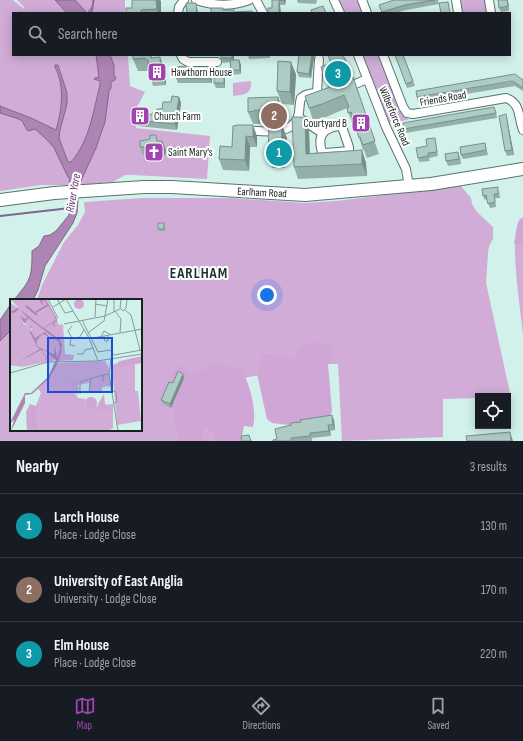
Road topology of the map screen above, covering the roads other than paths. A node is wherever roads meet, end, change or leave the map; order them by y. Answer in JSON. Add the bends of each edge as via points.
{"nodes":[{"id":1,"x":184,"y":0,"type":"edge"},
{"id":2,"x":196,"y":0,"type":"edge"},
{"id":3,"x":249,"y":0,"type":"edge"},
{"id":4,"x":256,"y":0,"type":"edge"},
{"id":5,"x":334,"y":0,"type":"edge"},
{"id":6,"x":456,"y":0,"type":"edge"},
{"id":7,"x":489,"y":0,"type":"edge"},
{"id":8,"x":364,"y":1,"type":"edge"},
{"id":9,"x":178,"y":12,"type":"edge"},
{"id":10,"x":262,"y":12,"type":"edge"},
{"id":11,"x":340,"y":12,"type":"edge"},
{"id":12,"x":367,"y":12,"type":"edge"},
{"id":13,"x":458,"y":12,"type":"edge"},
{"id":14,"x":491,"y":12,"type":"edge"},
{"id":15,"x":182,"y":56,"type":"edge"},
{"id":16,"x":358,"y":56,"type":"edge"},
{"id":17,"x":383,"y":56,"type":"edge"},
{"id":18,"x":319,"y":59,"type":"dead end"},
{"id":19,"x":213,"y":60,"type":"edge"},
{"id":20,"x":367,"y":79,"type":"junction"},
{"id":21,"x":317,"y":93,"type":"junction"},
{"id":22,"x":298,"y":117,"type":"junction"},
{"id":23,"x":523,"y":130,"type":"edge"},
{"id":24,"x":238,"y":131,"type":"edge"},
{"id":25,"x":322,"y":133,"type":"dead end"},
{"id":26,"x":523,"y":168,"type":"edge"},
{"id":27,"x":409,"y":186,"type":"junction"},
{"id":28,"x":0,"y":200,"type":"edge"}],
"edges":[{"from":1,"to":9,"type":"street"},
{"from":2,"to":3,"type":"street","via":[[228,5]]},
{"from":4,"to":10,"type":"street"},
{"from":5,"to":11,"type":"street"},
{"from":6,"to":13,"type":"street"},
{"from":7,"to":14,"type":"street"},
{"from":8,"to":12,"type":"street"},
{"from":15,"to":19,"type":"street","via":[[188,62]]},
{"from":16,"to":20,"type":"street","name":"Wilberforce Road"},
{"from":17,"to":23,"type":"street","name":"Friends Road","via":[[403,107],[408,113],[506,98],[517,105]]},
{"from":18,"to":21,"type":"street"},
{"from":20,"to":21,"type":"street","via":[[334,92]]},
{"from":20,"to":27,"type":"street","name":"Wilberforce Road","via":[[406,169]]},
{"from":21,"to":22,"type":"street","via":[[305,94],[301,98]]},
{"from":22,"to":24,"type":"street","via":[[284,130]]},
{"from":22,"to":25,"type":"street"},
{"from":26,"to":27,"type":"main road","name":"Earlham Road"},
{"from":27,"to":28,"type":"main road","name":"Earlham Road","via":[[305,195],[144,187],[87,190]]}]}
